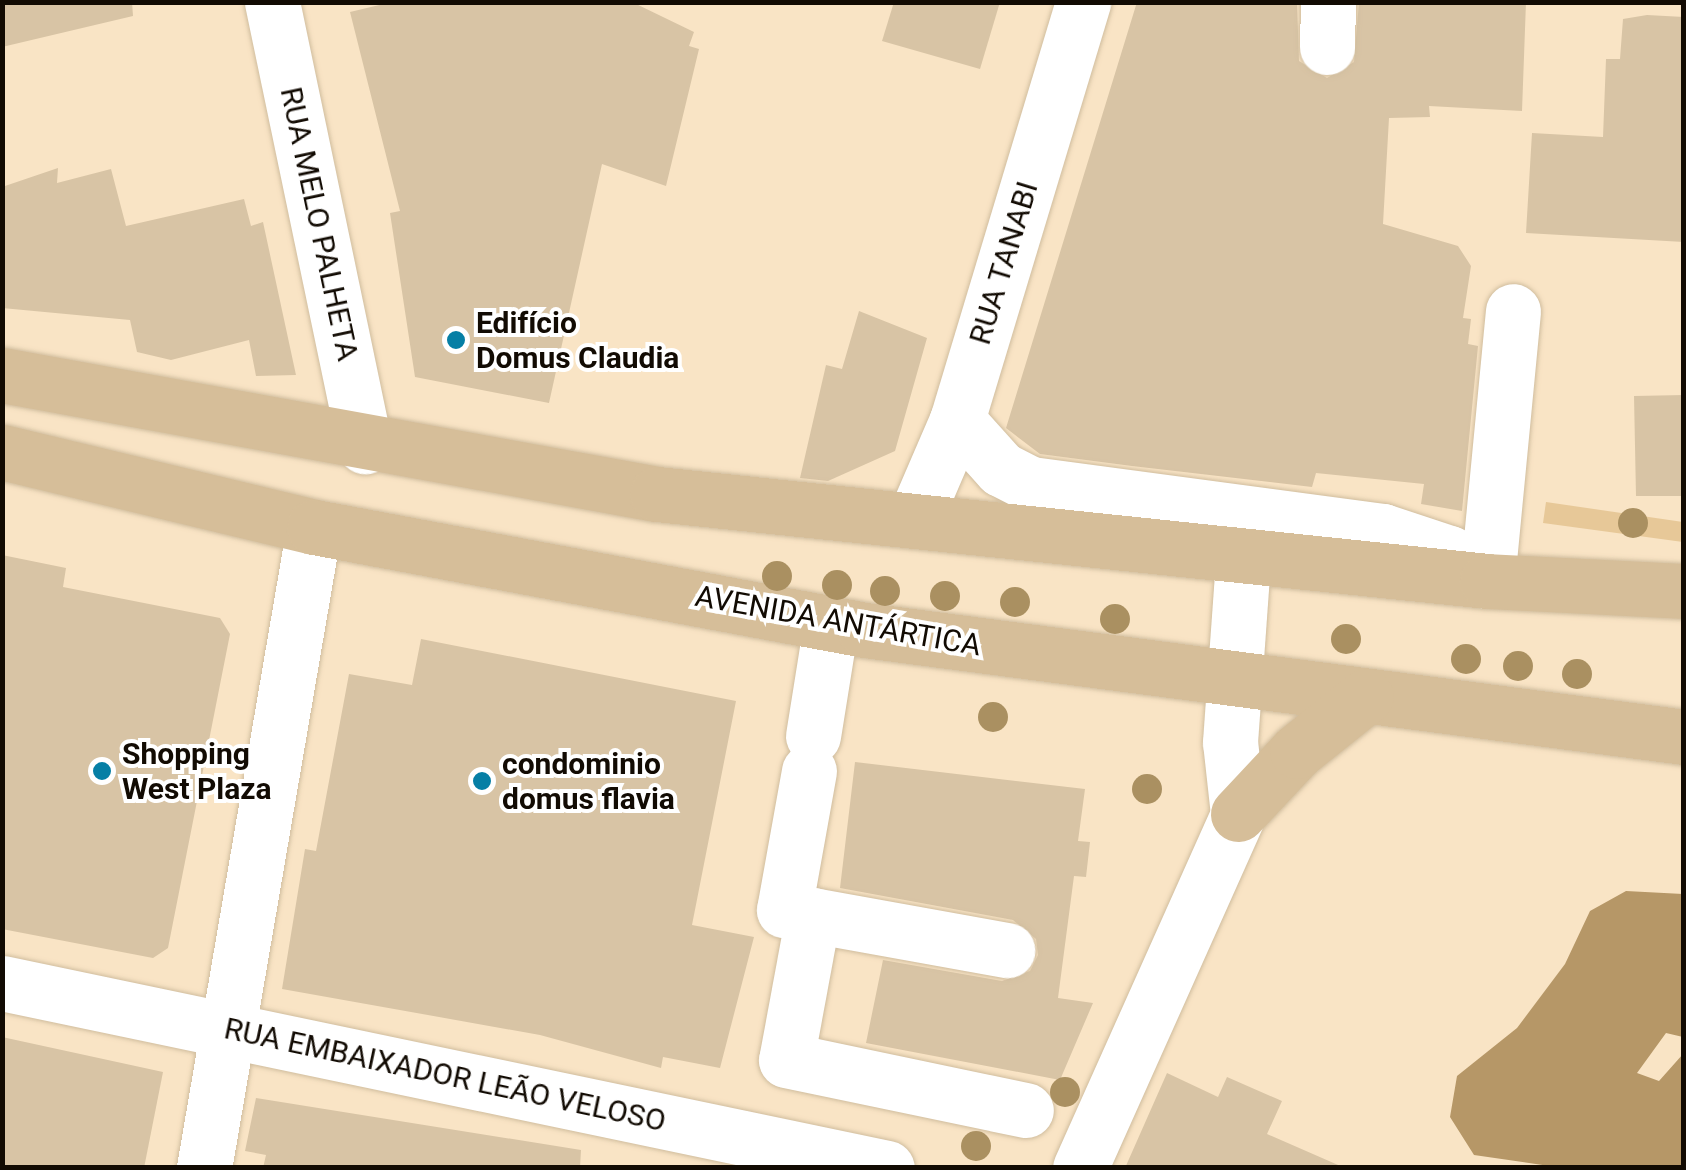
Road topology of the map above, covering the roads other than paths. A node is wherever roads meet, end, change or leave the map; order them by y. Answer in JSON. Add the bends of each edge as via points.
{"nodes":[{"id":1,"x":272,"y":2,"type":"edge"},
{"id":2,"x":1083,"y":2,"type":"edge"},
{"id":3,"x":1513,"y":311,"type":"dead end"},
{"id":4,"x":2,"y":375,"type":"edge"},
{"id":5,"x":956,"y":420,"type":"junction"},
{"id":6,"x":365,"y":446,"type":"junction"},
{"id":7,"x":2,"y":452,"type":"edge"},
{"id":8,"x":914,"y":520,"type":"junction"},
{"id":9,"x":314,"y":527,"type":"junction"},
{"id":10,"x":1244,"y":549,"type":"junction"},
{"id":11,"x":1488,"y":580,"type":"junction"},
{"id":12,"x":1684,"y":592,"type":"edge"},
{"id":13,"x":830,"y":624,"type":"junction"},
{"id":14,"x":1234,"y":677,"type":"junction"},
{"id":15,"x":1366,"y":696,"type":"junction"},
{"id":16,"x":1684,"y":737,"type":"edge"},
{"id":17,"x":1238,"y":814,"type":"junction"},
{"id":18,"x":813,"y":915,"type":"junction"},
{"id":19,"x":1006,"y":950,"type":"dead end"},
{"id":20,"x":2,"y":983,"type":"edge"},
{"id":21,"x":229,"y":1030,"type":"junction"},
{"id":22,"x":1026,"y":1110,"type":"dead end"},
{"id":23,"x":204,"y":1168,"type":"edge"},
{"id":24,"x":887,"y":1168,"type":"edge"},
{"id":25,"x":1080,"y":1168,"type":"edge"}],
"edges":[{"from":1,"to":6,"type":"street","name":"RUA MELO PALHETA"},
{"from":2,"to":5,"type":"street","name":"RUA TANABI"},
{"from":3,"to":11,"type":"street"},
{"from":4,"to":6,"type":"main road"},
{"from":5,"to":8,"type":"street","name":"RUA TANABI"},
{"from":5,"to":11,"type":"street","via":[[1001,469],[1031,484],[1383,531],[1448,553]]},
{"from":6,"to":8,"type":"main road","via":[[658,494]]},
{"from":7,"to":9,"type":"main road","name":"AVENIDA ANTÁRTICA"},
{"from":8,"to":10,"type":"main road"},
{"from":9,"to":13,"type":"main road","name":"AVENIDA ANTÁRTICA"},
{"from":9,"to":21,"type":"street"},
{"from":10,"to":11,"type":"main road"},
{"from":10,"to":14,"type":"street"},
{"from":11,"to":12,"type":"main road"},
{"from":13,"to":14,"type":"main road","name":"AVENIDA ANTÁRTICA"},
{"from":13,"to":18,"type":"street","via":[[784,910]]},
{"from":14,"to":15,"type":"main road","name":"AVENIDA ANTÁRTICA"},
{"from":14,"to":17,"type":"street"},
{"from":15,"to":16,"type":"main road","name":"AVENIDA ANTÁRTICA"},
{"from":15,"to":17,"type":"main road","via":[[1297,750]]},
{"from":17,"to":25,"type":"street"},
{"from":18,"to":19,"type":"street"},
{"from":18,"to":22,"type":"street","via":[[786,1060]]},
{"from":20,"to":21,"type":"street","name":"RUA EMBAIXADOR LEÃO VELOSO"},
{"from":21,"to":23,"type":"street"},
{"from":21,"to":24,"type":"street","name":"RUA EMBAIXADOR LEÃO VELOSO"}]}
